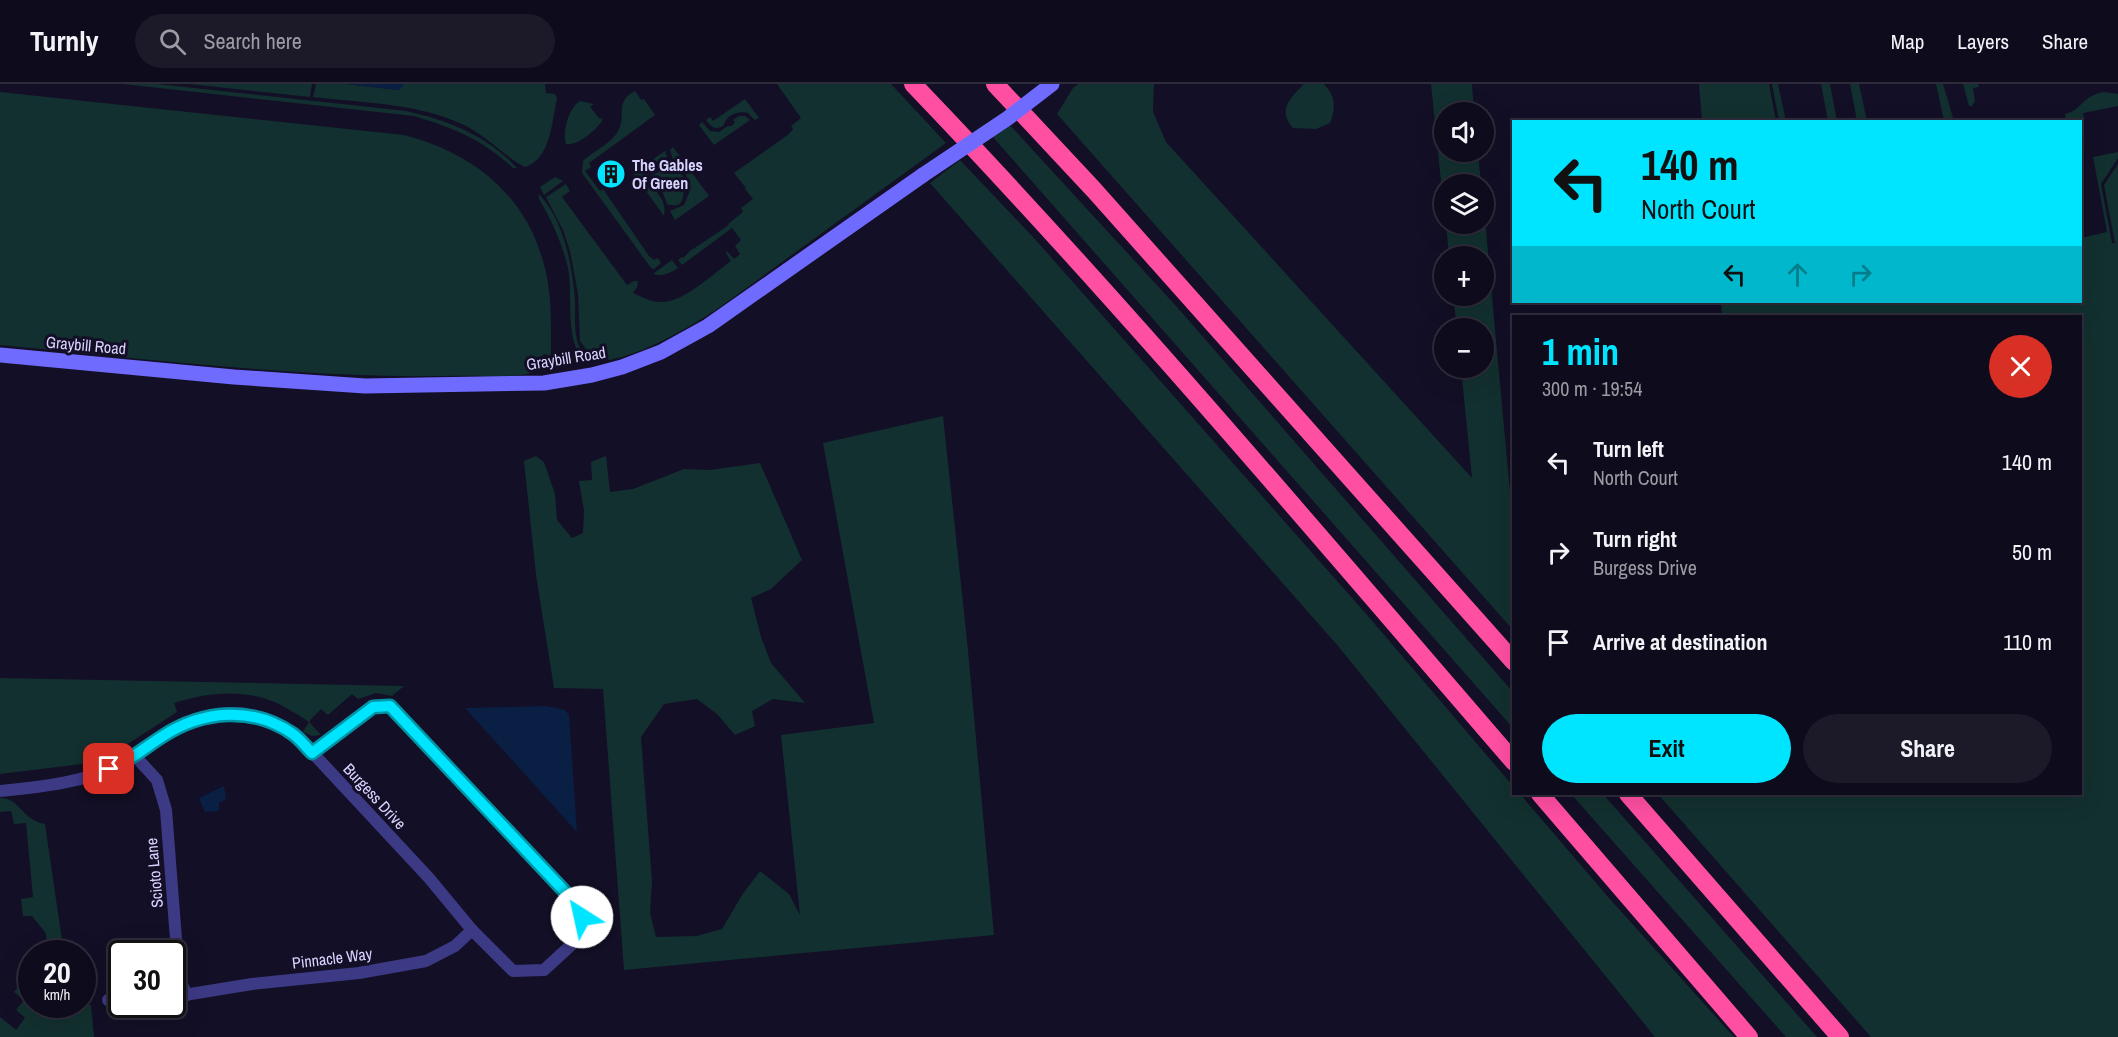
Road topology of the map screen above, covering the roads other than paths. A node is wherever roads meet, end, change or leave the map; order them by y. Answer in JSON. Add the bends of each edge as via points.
{"nodes":[{"id":1,"x":913,"y":84,"type":"edge"},
{"id":2,"x":994,"y":84,"type":"edge"},
{"id":3,"x":1052,"y":84,"type":"edge"},
{"id":4,"x":0,"y":355,"type":"edge"},
{"id":5,"x":1512,"y":660,"type":"edge"},
{"id":6,"x":312,"y":753,"type":"junction"},
{"id":7,"x":135,"y":756,"type":"junction"},
{"id":8,"x":1512,"y":760,"type":"edge"},
{"id":9,"x":0,"y":791,"type":"edge"},
{"id":10,"x":1541,"y":795,"type":"edge"},
{"id":11,"x":1629,"y":795,"type":"edge"},
{"id":12,"x":472,"y":930,"type":"junction"},
{"id":13,"x":187,"y":995,"type":"joint"},
{"id":14,"x":1749,"y":1037,"type":"edge"},
{"id":15,"x":1840,"y":1037,"type":"edge"}],
"edges":[{"from":1,"to":8,"type":"highway","via":[[1095,280]]},
{"from":2,"to":5,"type":"highway","via":[[1118,216]]},
{"from":3,"to":4,"type":"street","name":"Graybill Road","bridge":true,"via":[[708,326],[661,352],[592,375],[544,383],[365,386]]},
{"from":6,"to":7,"type":"street","name":"Burgess Drive","via":[[285,729],[249,715],[222,714],[198,719],[164,735]]},
{"from":6,"to":12,"type":"street","name":"Burgess Drive"},
{"from":6,"to":12,"type":"street","name":"Burgess Drive","via":[[373,707],[390,706],[568,895],[582,917],[580,936],[544,970],[513,971]]},
{"from":7,"to":9,"type":"street","name":"Burgess Drive","via":[[91,776],[45,787]]},
{"from":7,"to":13,"type":"street","name":"Scioto Lane","via":[[157,780],[166,810],[179,978]]},
{"from":10,"to":14,"type":"highway"},
{"from":11,"to":15,"type":"highway"},
{"from":12,"to":13,"type":"street","name":"Pinnacle Way","via":[[455,946],[426,961]]}]}
